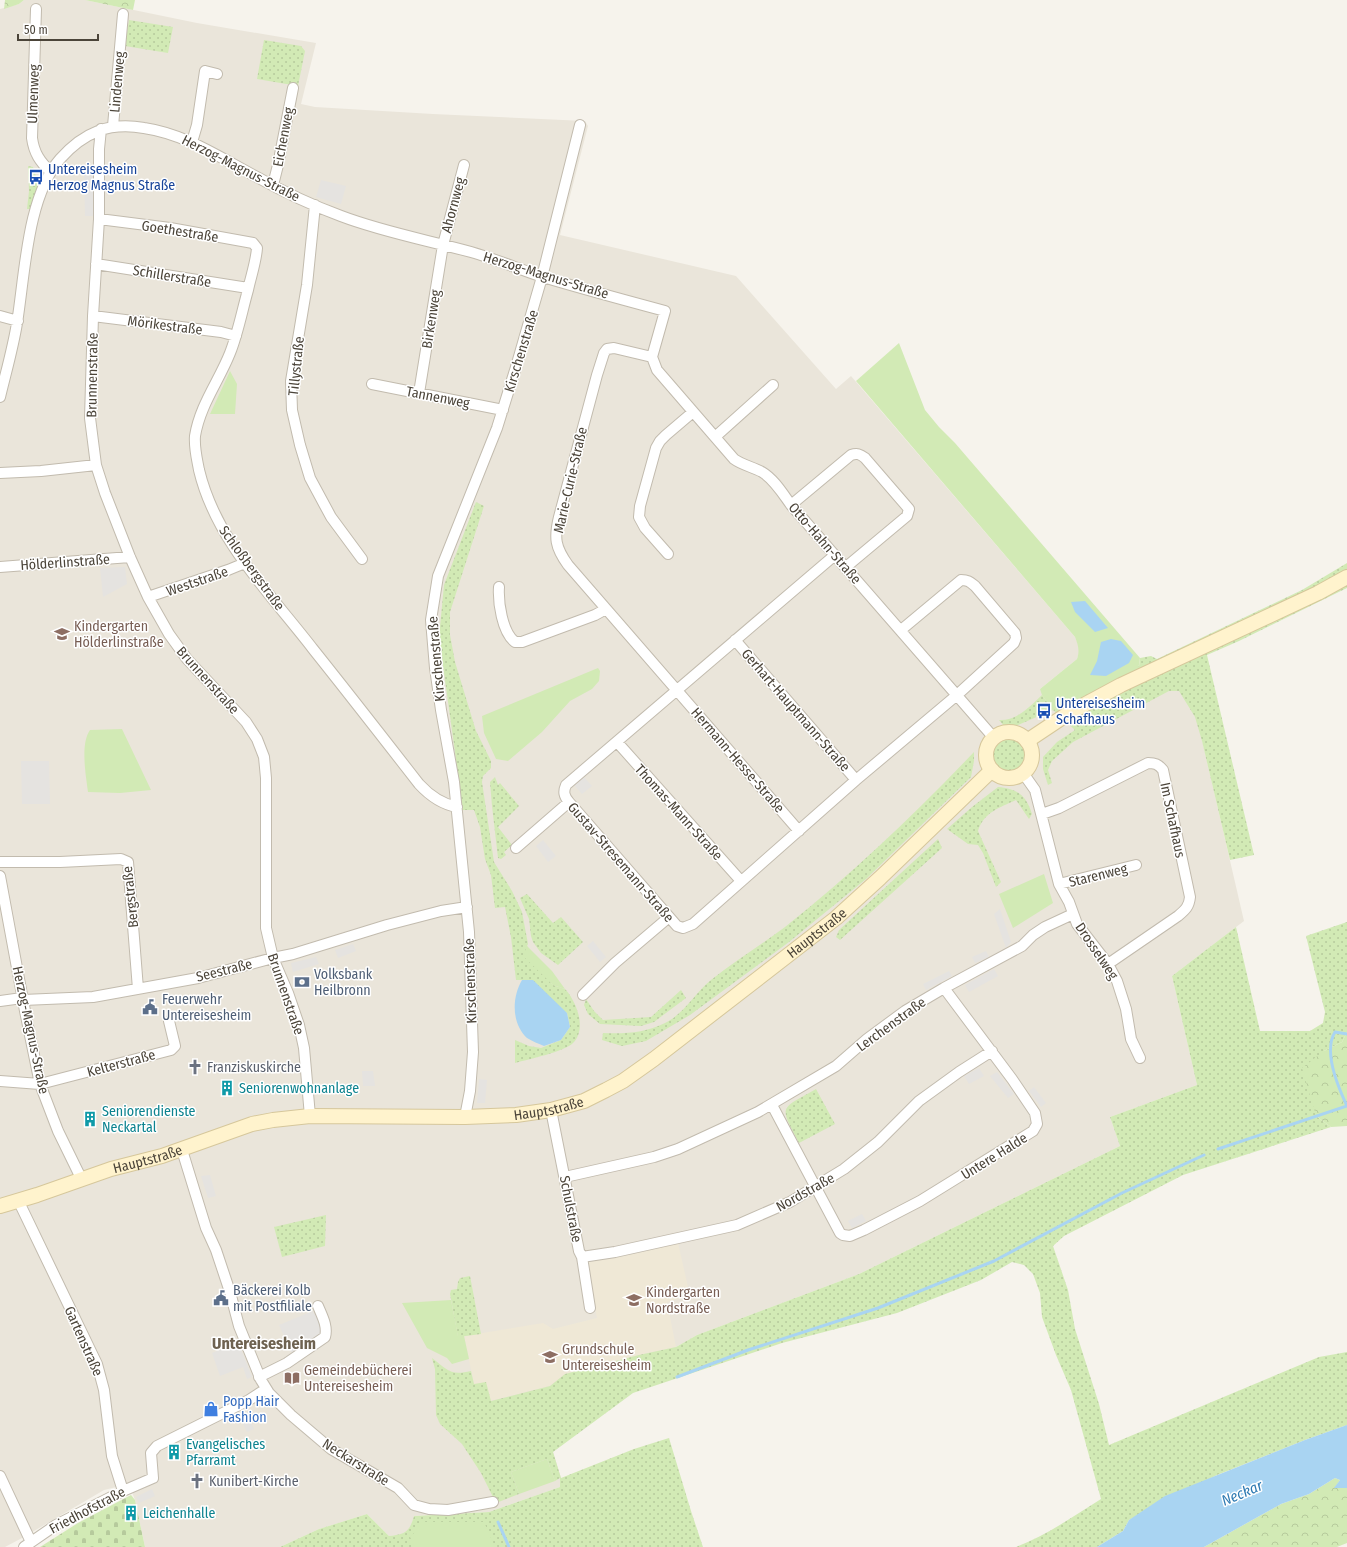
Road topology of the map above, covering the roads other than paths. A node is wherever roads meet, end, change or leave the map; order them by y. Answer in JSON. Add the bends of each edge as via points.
{"nodes":[{"id":1,"x":36,"y":9,"type":"dead end"},
{"id":2,"x":123,"y":14,"type":"dead end"},
{"id":3,"x":217,"y":74,"type":"dead end"},
{"id":4,"x":292,"y":88,"type":"dead end"},
{"id":5,"x":580,"y":125,"type":"dead end"},
{"id":6,"x":113,"y":126,"type":"junction"},
{"id":7,"x":101,"y":129,"type":"junction"},
{"id":8,"x":192,"y":142,"type":"junction"},
{"id":9,"x":464,"y":165,"type":"dead end"},
{"id":10,"x":51,"y":172,"type":"junction"},
{"id":11,"x":273,"y":185,"type":"junction"},
{"id":12,"x":315,"y":205,"type":"junction"},
{"id":13,"x":99,"y":219,"type":"junction"},
{"id":14,"x":442,"y":245,"type":"junction"},
{"id":15,"x":257,"y":250,"type":"joint"},
{"id":16,"x":96,"y":264,"type":"junction"},
{"id":17,"x":542,"y":277,"type":"junction"},
{"id":18,"x":248,"y":288,"type":"junction"},
{"id":19,"x":0,"y":316,"type":"edge"},
{"id":20,"x":94,"y":316,"type":"junction"},
{"id":21,"x":18,"y":321,"type":"junction"},
{"id":22,"x":236,"y":336,"type":"junction"},
{"id":23,"x":652,"y":357,"type":"junction"},
{"id":24,"x":372,"y":384,"type":"dead end"},
{"id":25,"x":773,"y":385,"type":"dead end"},
{"id":26,"x":419,"y":393,"type":"junction"},
{"id":27,"x":0,"y":397,"type":"edge"},
{"id":28,"x":503,"y":410,"type":"junction"},
{"id":29,"x":693,"y":412,"type":"junction"},
{"id":30,"x":715,"y":437,"type":"junction"},
{"id":31,"x":96,"y":465,"type":"junction"},
{"id":32,"x":0,"y":473,"type":"edge"},
{"id":33,"x":792,"y":505,"type":"junction"},
{"id":34,"x":668,"y":554,"type":"dead end"},
{"id":35,"x":835,"y":555,"type":"junction"},
{"id":36,"x":130,"y":557,"type":"junction"},
{"id":37,"x":362,"y":559,"type":"dead end"},
{"id":38,"x":245,"y":563,"type":"junction"},
{"id":39,"x":0,"y":567,"type":"edge"},
{"id":40,"x":846,"y":568,"type":"junction"},
{"id":41,"x":1347,"y":577,"type":"edge"},
{"id":42,"x":499,"y":587,"type":"dead end"},
{"id":43,"x":148,"y":597,"type":"junction"},
{"id":44,"x":606,"y":609,"type":"junction"},
{"id":45,"x":901,"y":630,"type":"junction"},
{"id":46,"x":735,"y":640,"type":"junction"},
{"id":47,"x":677,"y":690,"type":"junction"},
{"id":48,"x":957,"y":695,"type":"junction"},
{"id":49,"x":994,"y":738,"type":"junction"},
{"id":50,"x":1027,"y":741,"type":"junction"},
{"id":51,"x":617,"y":742,"type":"junction"},
{"id":52,"x":992,"y":770,"type":"junction"},
{"id":53,"x":1023,"y":773,"type":"junction"},
{"id":54,"x":856,"y":780,"type":"junction"},
{"id":55,"x":569,"y":802,"type":"junction"},
{"id":56,"x":457,"y":807,"type":"junction"},
{"id":57,"x":1042,"y":814,"type":"junction"},
{"id":58,"x":799,"y":831,"type":"junction"},
{"id":59,"x":516,"y":848,"type":"dead end"},
{"id":60,"x":0,"y":862,"type":"edge"},
{"id":61,"x":1136,"y":865,"type":"dead end"},
{"id":62,"x":0,"y":876,"type":"edge"},
{"id":63,"x":741,"y":881,"type":"junction"},
{"id":64,"x":1059,"y":884,"type":"junction"},
{"id":65,"x":467,"y":907,"type":"junction"},
{"id":66,"x":1073,"y":914,"type":"junction"},
{"id":67,"x":668,"y":918,"type":"junction"},
{"id":68,"x":273,"y":958,"type":"junction"},
{"id":69,"x":1108,"y":964,"type":"junction"},
{"id":70,"x":138,"y":988,"type":"junction"},
{"id":71,"x":944,"y":988,"type":"junction"},
{"id":72,"x":583,"y":995,"type":"dead end"},
{"id":73,"x":23,"y":999,"type":"junction"},
{"id":74,"x":0,"y":1000,"type":"edge"},
{"id":75,"x":169,"y":1021,"type":"dead end"},
{"id":76,"x":992,"y":1051,"type":"junction"},
{"id":77,"x":1140,"y":1058,"type":"dead end"},
{"id":78,"x":0,"y":1081,"type":"edge"},
{"id":79,"x":40,"y":1084,"type":"junction"},
{"id":80,"x":772,"y":1105,"type":"junction"},
{"id":81,"x":551,"y":1110,"type":"junction"},
{"id":82,"x":310,"y":1116,"type":"junction"},
{"id":83,"x":465,"y":1117,"type":"junction"},
{"id":84,"x":182,"y":1150,"type":"junction"},
{"id":85,"x":565,"y":1176,"type":"junction"},
{"id":86,"x":81,"y":1178,"type":"junction"},
{"id":87,"x":815,"y":1187,"type":"junction"},
{"id":88,"x":18,"y":1200,"type":"junction"},
{"id":89,"x":0,"y":1206,"type":"edge"},
{"id":90,"x":582,"y":1257,"type":"junction"},
{"id":91,"x":318,"y":1306,"type":"dead end"},
{"id":92,"x":590,"y":1308,"type":"dead end"},
{"id":93,"x":259,"y":1377,"type":"junction"},
{"id":94,"x":266,"y":1388,"type":"junction"},
{"id":95,"x":0,"y":1476,"type":"edge"},
{"id":96,"x":123,"y":1491,"type":"junction"},
{"id":97,"x":493,"y":1502,"type":"dead end"},
{"id":98,"x":28,"y":1544,"type":"edge"}],
"edges":[{"from":1,"to":10,"type":"street","name":"Ulmenweg","via":[[32,138],[36,154]]},
{"from":2,"to":6,"type":"street","name":"Lindenweg"},
{"from":3,"to":8,"type":"street","via":[[205,71]]},
{"from":4,"to":11,"type":"street","name":"Eichenweg"},
{"from":5,"to":17,"type":"street","name":"Kirschenstraße"},
{"from":6,"to":7,"type":"street","name":"Herzog-Magnus-Straße"},
{"from":6,"to":8,"type":"street","name":"Herzog-Magnus-Straße","via":[[143,127]]},
{"from":7,"to":10,"type":"street","name":"Herzog-Magnus-Straße","via":[[75,144]]},
{"from":7,"to":13,"type":"street","name":"Brunnenstraße"},
{"from":8,"to":11,"type":"street","name":"Herzog-Magnus-Straße"},
{"from":9,"to":14,"type":"street","name":"Ahornweg"},
{"from":10,"to":21,"type":"street","name":"Herzog-Magnus-Straße","via":[[32,223]]},
{"from":11,"to":12,"type":"street","name":"Herzog-Magnus-Straße"},
{"from":12,"to":14,"type":"street","name":"Herzog-Magnus-Straße","via":[[372,227]]},
{"from":12,"to":37,"type":"street","name":"Tillystraße","via":[[307,285],[291,381],[292,410],[310,478],[334,521]]},
{"from":13,"to":15,"type":"street","name":"Goethestraße","via":[[170,228],[253,243]]},
{"from":13,"to":16,"type":"street","name":"Brunnenstraße"},
{"from":14,"to":17,"type":"street","name":"Herzog-Magnus-Straße"},
{"from":14,"to":26,"type":"street","name":"Birkenweg"},
{"from":15,"to":18,"type":"street","name":"Schloßbergstraße"},
{"from":16,"to":18,"type":"street","name":"Schillerstraße"},
{"from":16,"to":20,"type":"street","name":"Brunnenstraße"},
{"from":17,"to":23,"type":"street","name":"Herzog-Magnus-Straße","via":[[665,311]]},
{"from":17,"to":28,"type":"street","name":"Kirschenstraße"},
{"from":18,"to":22,"type":"street","name":"Schloßbergstraße"},
{"from":19,"to":21,"type":"street"},
{"from":20,"to":22,"type":"street","name":"Mörikestraße"},
{"from":20,"to":31,"type":"street","name":"Brunnenstraße","via":[[90,418]]},
{"from":21,"to":27,"type":"street","name":"Herzog-Magnus-Straße"},
{"from":22,"to":38,"type":"street","name":"Schloßbergstraße","via":[[202,411],[195,446],[201,477],[216,518]]},
{"from":23,"to":29,"type":"street","name":"Otto-Hahn-Straße","via":[[657,370]]},
{"from":23,"to":44,"type":"street","name":"Marie-Curie-Straße","via":[[614,348],[607,348],[604,353],[556,532],[561,555]]},
{"from":24,"to":26,"type":"street","name":"Tannenweg"},
{"from":25,"to":30,"type":"street"},
{"from":26,"to":28,"type":"street","name":"Tannenweg"},
{"from":28,"to":56,"type":"street","name":"Kirschenstraße","via":[[443,560],[431,620],[435,668]]},
{"from":29,"to":30,"type":"street","name":"Otto-Hahn-Straße"},
{"from":29,"to":34,"type":"street","via":[[658,444],[639,511],[641,522]]},
{"from":30,"to":33,"type":"street","name":"Otto-Hahn-Straße","via":[[734,459],[769,477]]},
{"from":31,"to":32,"type":"street"},
{"from":31,"to":36,"type":"street","name":"Brunnenstraße"},
{"from":33,"to":35,"type":"street","name":"Otto-Hahn-Straße"},
{"from":33,"to":40,"type":"street","via":[[851,456],[860,454],[909,509],[907,516]]},
{"from":35,"to":40,"type":"street","name":"Otto-Hahn-Straße"},
{"from":35,"to":46,"type":"street","name":"Gustav-Stresemann-Straße"},
{"from":36,"to":39,"type":"street","name":"Hölderlinstraße"},
{"from":36,"to":43,"type":"street","name":"Brunnenstraße"},
{"from":38,"to":43,"type":"street","name":"Weststraße"},
{"from":38,"to":56,"type":"street","name":"Schloßbergstraße","via":[[419,784],[429,795]]},
{"from":40,"to":45,"type":"street","name":"Otto-Hahn-Straße"},
{"from":41,"to":50,"type":"main road","via":[[1121,685],[1070,713]]},
{"from":42,"to":44,"type":"street","via":[[499,607],[509,634],[515,642],[522,642]]},
{"from":43,"to":68,"type":"street","name":"Brunnenstraße","via":[[187,659],[246,722],[257,739],[264,758],[266,928]]},
{"from":44,"to":47,"type":"street","name":"Marie-Curie-Straße"},
{"from":45,"to":48,"type":"street","name":"Otto-Hahn-Straße"},
{"from":45,"to":48,"type":"street","name":"Gustav-Stresemann-Straße","via":[[961,580],[969,581],[975,586],[1015,633],[1016,638],[1014,643]]},
{"from":46,"to":47,"type":"street","name":"Gustav-Stresemann-Straße"},
{"from":46,"to":54,"type":"street","name":"Gerhart-Hauptmann-Straße"},
{"from":47,"to":51,"type":"street","name":"Gustav-Stresemann-Straße"},
{"from":47,"to":58,"type":"street","name":"Hermann-Hesse-Straße"},
{"from":48,"to":49,"type":"street","name":"Otto-Hahn-Straße"},
{"from":48,"to":54,"type":"street","name":"Gustav-Stresemann-Straße"},
{"from":49,"to":50,"type":"main road","via":[[1007,732],[1023,737]]},
{"from":49,"to":52,"type":"main road","via":[[987,748],[986,757]]},
{"from":50,"to":53,"type":"main road","via":[[1031,759]]},
{"from":51,"to":55,"type":"street","name":"Gustav-Stresemann-Straße","via":[[566,785],[564,796]]},
{"from":51,"to":63,"type":"street","name":"Thomas-Mann-Straße"},
{"from":52,"to":53,"type":"main road","via":[[1007,778]]},
{"from":52,"to":81,"type":"main road","name":"Hauptstraße","via":[[836,918],[654,1059],[606,1090]]},
{"from":53,"to":57,"type":"street","via":[[1035,790]]},
{"from":54,"to":58,"type":"street","name":"Gustav-Stresemann-Straße"},
{"from":55,"to":59,"type":"street"},
{"from":55,"to":67,"type":"street","name":"Gustav-Stresemann-Straße"},
{"from":56,"to":65,"type":"street","name":"Kirschenstraße"},
{"from":57,"to":64,"type":"street"},
{"from":57,"to":69,"type":"street","name":"Im Schafhaus","via":[[1148,763],[1159,765],[1163,770],[1190,897],[1189,904],[1178,916]]},
{"from":58,"to":63,"type":"street","name":"Gustav-Stresemann-Straße"},
{"from":60,"to":70,"type":"street","name":"Bergstraße","via":[[121,859],[128,862]]},
{"from":61,"to":64,"type":"street","name":"Starenweg"},
{"from":62,"to":73,"type":"street","name":"Herzog-Magnus-Straße"},
{"from":63,"to":67,"type":"street","name":"Gustav-Stresemann-Straße","via":[[687,928],[677,926]]},
{"from":64,"to":66,"type":"street"},
{"from":65,"to":68,"type":"street","name":"Seestraße","via":[[441,911]]},
{"from":65,"to":83,"type":"street","name":"Kirschenstraße","via":[[472,1052],[470,1091]]},
{"from":66,"to":69,"type":"street","name":"Drosselweg","via":[[1077,924]]},
{"from":66,"to":71,"type":"street","name":"Lerchenstraße","via":[[1045,927],[1022,946]]},
{"from":67,"to":72,"type":"street","via":[[615,963]]},
{"from":68,"to":70,"type":"street","name":"Seestraße","via":[[198,978]]},
{"from":68,"to":82,"type":"street","name":"Brunnenstraße","via":[[299,1025],[304,1048]]},
{"from":69,"to":77,"type":"street","name":"Drosselweg","via":[[1117,981],[1132,1039]]},
{"from":70,"to":73,"type":"street","name":"Seestraße","via":[[93,997]]},
{"from":71,"to":76,"type":"street","name":"Untere Halde"},
{"from":71,"to":80,"type":"street","name":"Lerchenstraße","via":[[905,1011],[836,1066]]},
{"from":73,"to":74,"type":"street","name":"Seestraße"},
{"from":73,"to":79,"type":"street","name":"Herzog-Magnus-Straße"},
{"from":75,"to":79,"type":"street","name":"Kelterstraße","via":[[174,1048]]},
{"from":76,"to":87,"type":"street","name":"Nordstraße","via":[[919,1101],[878,1142],[844,1169]]},
{"from":76,"to":87,"type":"street","name":"Untere Halde","via":[[1035,1113],[1037,1124],[1033,1131],[920,1201],[850,1236],[840,1233]]},
{"from":78,"to":79,"type":"street"},
{"from":79,"to":86,"type":"street","name":"Herzog-Magnus-Straße","via":[[58,1131]]},
{"from":80,"to":85,"type":"street","name":"Lerchenstraße","via":[[678,1149],[654,1157]]},
{"from":80,"to":87,"type":"street"},
{"from":81,"to":83,"type":"main road","name":"Hauptstraße","via":[[516,1115]]},
{"from":81,"to":85,"type":"street","name":"Schulstraße"},
{"from":82,"to":83,"type":"main road","name":"Hauptstraße"},
{"from":82,"to":84,"type":"main road","name":"Hauptstraße","via":[[252,1124]]},
{"from":84,"to":86,"type":"main road","name":"Hauptstraße"},
{"from":84,"to":93,"type":"street","name":"Neckarstraße","via":[[239,1326]]},
{"from":85,"to":90,"type":"street","name":"Schulstraße"},
{"from":86,"to":88,"type":"main road","name":"Hauptstraße"},
{"from":87,"to":90,"type":"street","name":"Nordstraße","via":[[790,1202],[737,1225]]},
{"from":88,"to":89,"type":"main road","name":"Hauptstraße"},
{"from":88,"to":96,"type":"street","name":"Gartenstraße","via":[[97,1364],[104,1390],[112,1456]]},
{"from":90,"to":92,"type":"street","name":"Schulstraße"},
{"from":91,"to":93,"type":"street","via":[[325,1324],[325,1337],[287,1363]]},
{"from":93,"to":94,"type":"street","name":"Neckarstraße"},
{"from":94,"to":96,"type":"street","name":"Friedhofstraße","via":[[249,1400],[157,1446],[152,1453],[153,1478]]},
{"from":94,"to":97,"type":"street","name":"Neckarstraße","via":[[291,1415],[331,1449],[398,1488],[414,1505],[429,1510],[448,1510]]},
{"from":95,"to":98,"type":"street"},
{"from":96,"to":98,"type":"street","name":"Friedhofstraße","via":[[56,1525]]}]}
